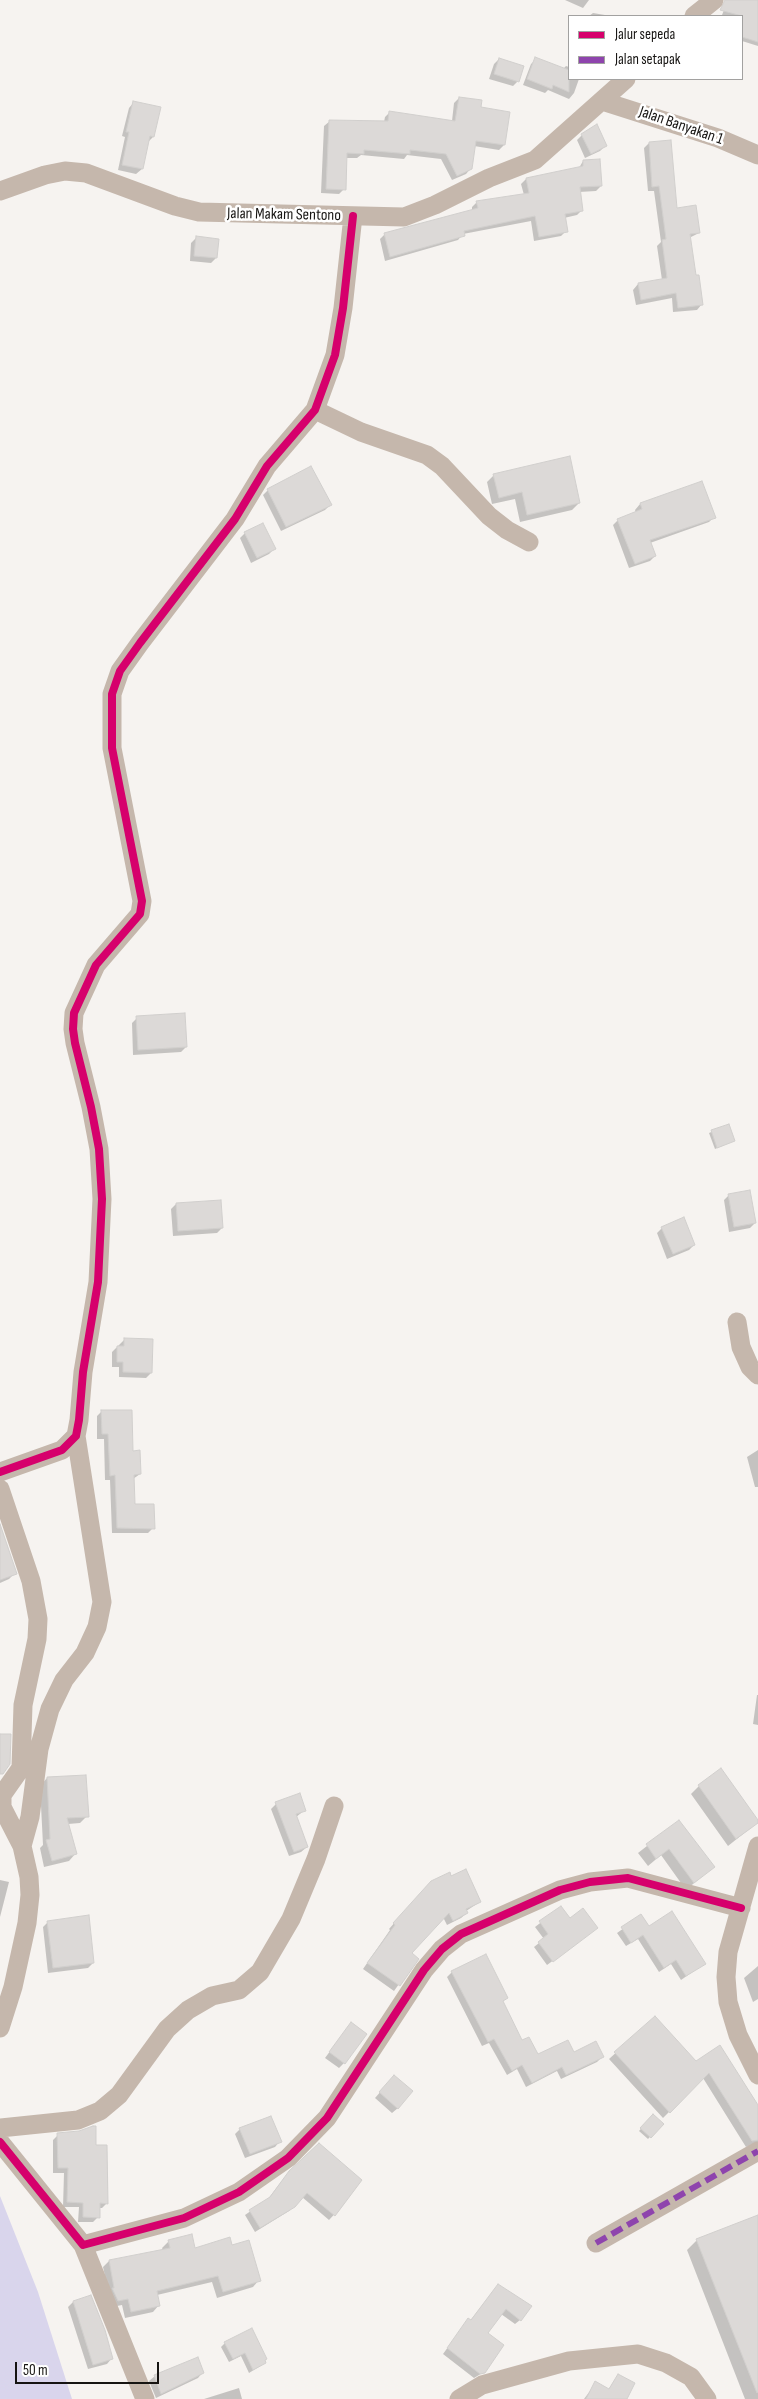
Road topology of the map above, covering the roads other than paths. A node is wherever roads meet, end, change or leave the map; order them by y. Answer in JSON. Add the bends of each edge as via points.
{"nodes":[{"id":1,"x":714,"y":0,"type":"edge"},
{"id":2,"x":695,"y":15,"type":"edge"},
{"id":3,"x":625,"y":80,"type":"edge"},
{"id":4,"x":602,"y":101,"type":"junction"},
{"id":5,"x":758,"y":155,"type":"edge"},
{"id":6,"x":0,"y":191,"type":"edge"},
{"id":7,"x":353,"y":216,"type":"junction"},
{"id":8,"x":315,"y":410,"type":"junction"},
{"id":9,"x":529,"y":542,"type":"dead end"},
{"id":10,"x":737,"y":1322,"type":"dead end"},
{"id":11,"x":758,"y":1375,"type":"edge"},
{"id":12,"x":76,"y":1436,"type":"junction"},
{"id":13,"x":0,"y":1472,"type":"edge"},
{"id":14,"x":0,"y":1490,"type":"edge"},
{"id":15,"x":334,"y":1806,"type":"dead end"},
{"id":16,"x":22,"y":1846,"type":"junction"},
{"id":17,"x":758,"y":1846,"type":"edge"},
{"id":18,"x":741,"y":1908,"type":"junction"},
{"id":19,"x":0,"y":2028,"type":"edge"},
{"id":20,"x":758,"y":2075,"type":"edge"},
{"id":21,"x":0,"y":2128,"type":"edge"},
{"id":22,"x":0,"y":2142,"type":"edge"},
{"id":23,"x":758,"y":2151,"type":"edge"},
{"id":24,"x":596,"y":2243,"type":"dead end"},
{"id":25,"x":83,"y":2245,"type":"junction"},
{"id":26,"x":145,"y":2399,"type":"edge"},
{"id":27,"x":459,"y":2399,"type":"edge"},
{"id":28,"x":707,"y":2399,"type":"edge"}],
"edges":[{"from":1,"to":2,"type":"street"},
{"from":3,"to":4,"type":"street","name":"Jalan Makam Sentono"},
{"from":4,"to":5,"type":"street","name":"Jalan Banyakan 1","via":[[718,138]]},
{"from":4,"to":7,"type":"street","name":"Jalan Makam Sentono","via":[[535,160],[404,216]]},
{"from":6,"to":7,"type":"street","name":"Jalan Makam Sentono","via":[[65,171],[86,173],[168,204],[199,212]]},
{"from":7,"to":8,"type":"street","via":[[335,355]]},
{"from":8,"to":9,"type":"street","via":[[361,432],[427,455],[442,466],[489,516]]},
{"from":8,"to":12,"type":"street","via":[[267,466],[235,519],[140,643],[120,671],[112,694],[113,757],[142,901],[140,914],[96,965],[74,1013],[72,1029],[91,1107],[102,1199],[98,1282]]},
{"from":10,"to":11,"type":"street","via":[[741,1347],[750,1367]]},
{"from":12,"to":13,"type":"street","via":[[62,1450]]},
{"from":12,"to":16,"type":"street","via":[[102,1602],[97,1627],[89,1644],[64,1680],[50,1709],[39,1749],[30,1817]]},
{"from":14,"to":16,"type":"street","via":[[32,1580],[38,1619],[37,1640],[23,1705],[21,1768],[2,1795],[2,1807]]},
{"from":15,"to":21,"type":"street","via":[[291,1919],[260,1972],[239,1990],[212,1996],[188,2010],[167,2029],[119,2095],[100,2111],[78,2120]]},
{"from":16,"to":19,"type":"street","via":[[30,1895],[27,1923],[14,1987]]},
{"from":17,"to":18,"type":"street"},
{"from":18,"to":20,"type":"street","via":[[728,1952],[728,2002],[738,2035]]},
{"from":18,"to":25,"type":"street","via":[[628,1878],[590,1882],[560,1890],[461,1934],[424,1970],[327,2118],[288,2158],[239,2192],[184,2218]]},
{"from":22,"to":25,"type":"street"},
{"from":23,"to":24,"type":"street"},
{"from":25,"to":26,"type":"street"},
{"from":27,"to":28,"type":"street","via":[[482,2385],[570,2362],[638,2354],[666,2363],[691,2377]]}]}
